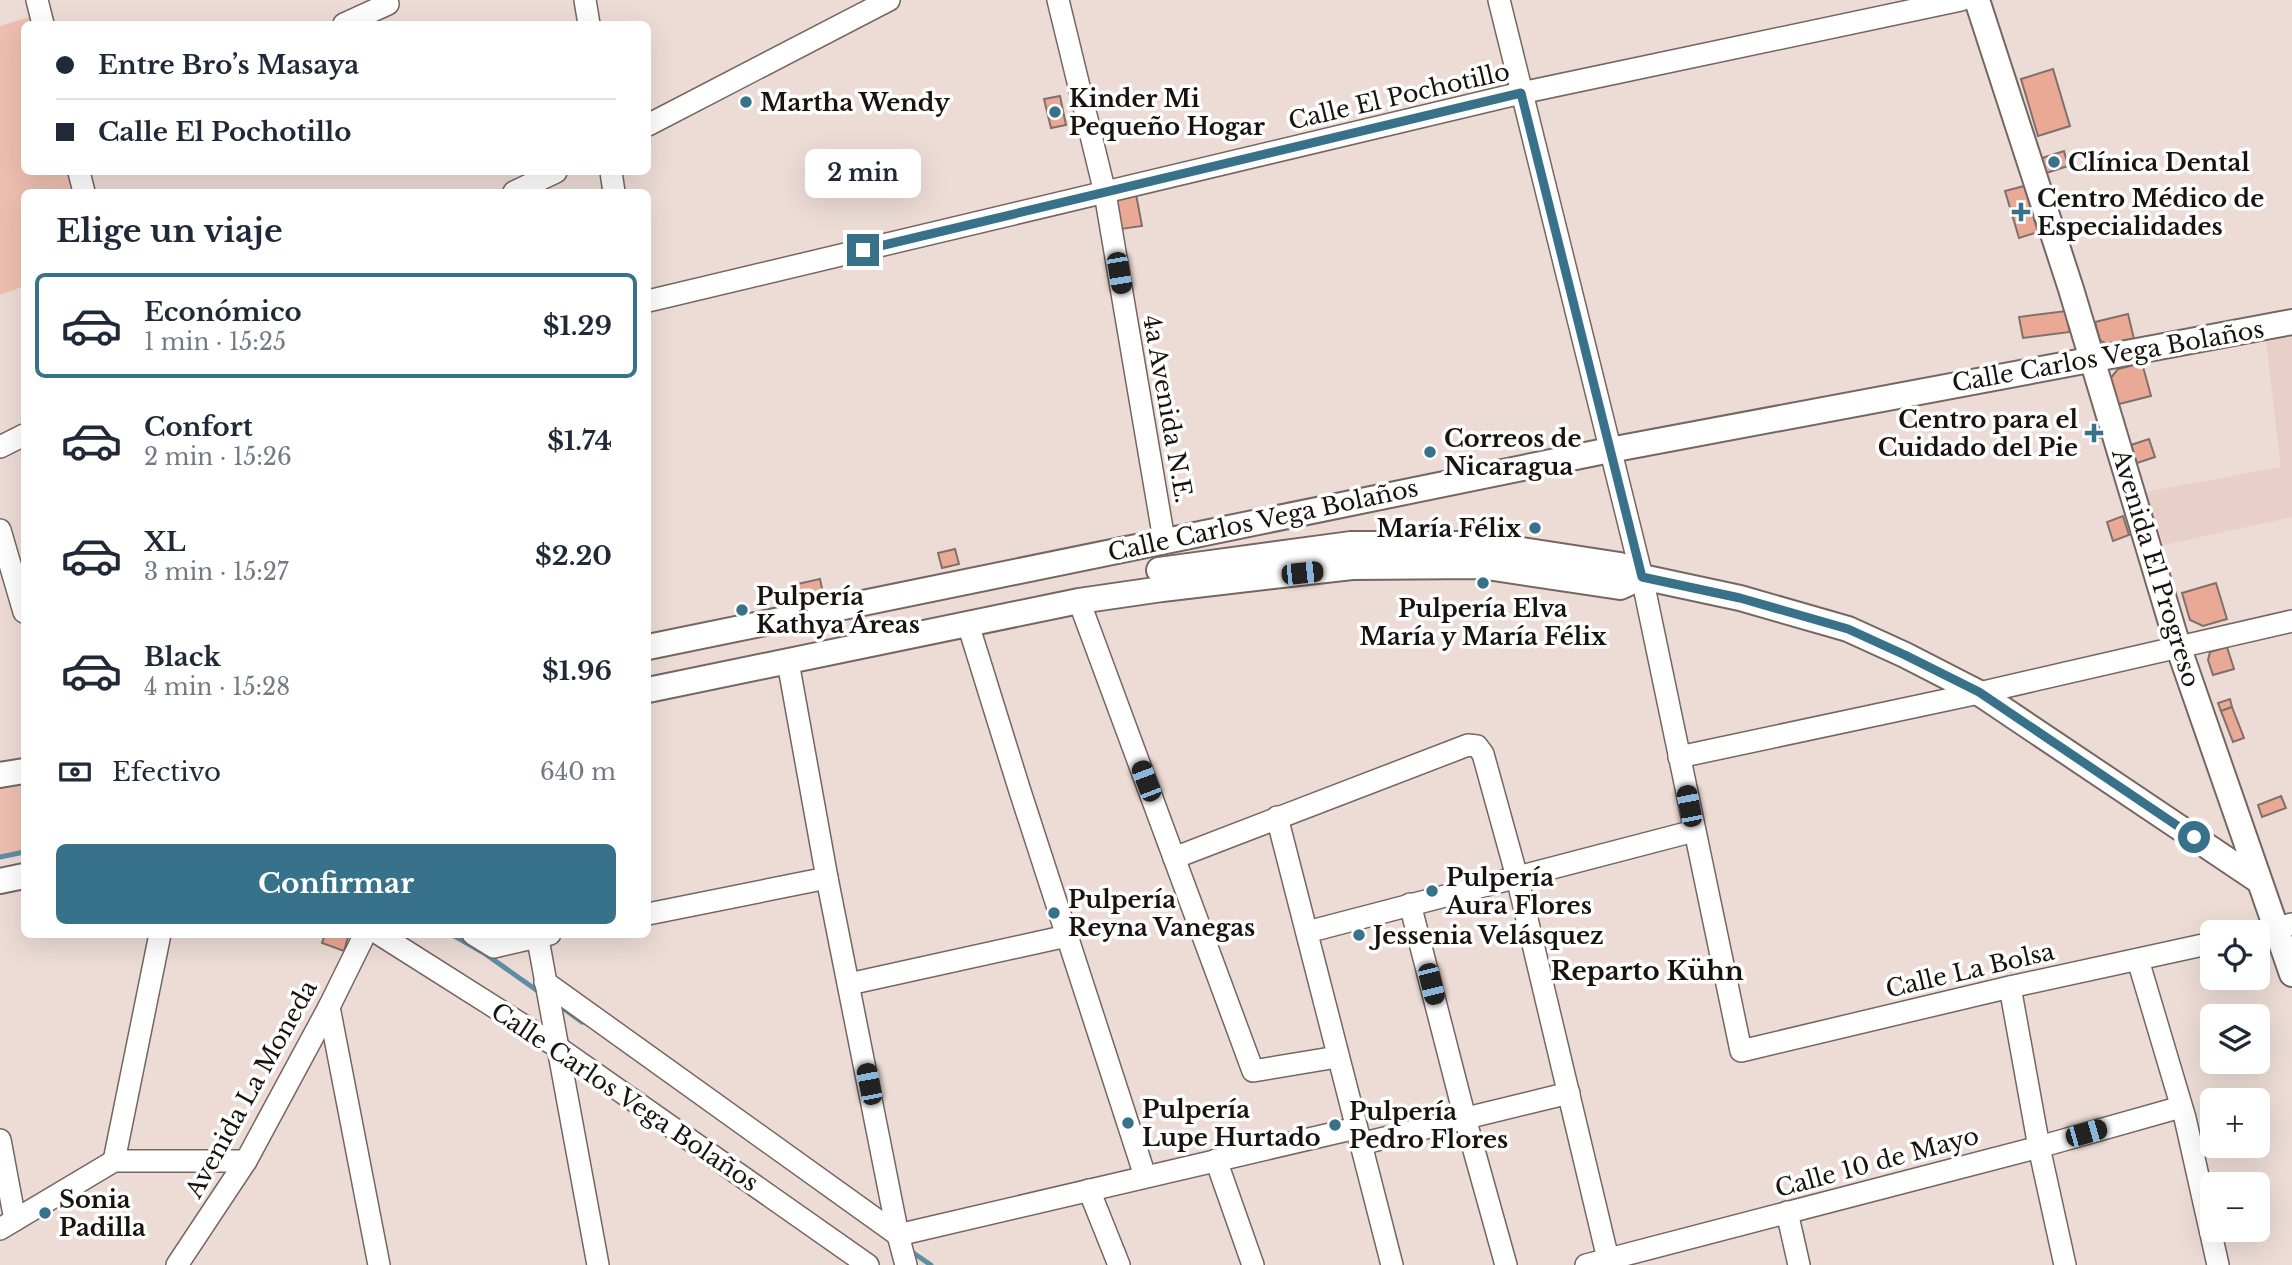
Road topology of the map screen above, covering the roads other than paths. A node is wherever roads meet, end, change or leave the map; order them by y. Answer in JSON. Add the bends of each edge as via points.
{"nodes":[{"id":1,"x":37,"y":0,"type":"edge"},
{"id":2,"x":387,"y":0,"type":"edge"},
{"id":3,"x":585,"y":0,"type":"edge"},
{"id":4,"x":889,"y":0,"type":"edge"},
{"id":5,"x":1058,"y":0,"type":"edge"},
{"id":6,"x":1499,"y":0,"type":"edge"},
{"id":7,"x":1961,"y":0,"type":"edge"},
{"id":8,"x":1977,"y":0,"type":"edge"},
{"id":9,"x":42,"y":21,"type":"edge"},
{"id":10,"x":351,"y":21,"type":"edge"},
{"id":11,"x":588,"y":21,"type":"edge"},
{"id":12,"x":1521,"y":93,"type":"junction"},
{"id":13,"x":651,"y":123,"type":"edge"},
{"id":14,"x":550,"y":175,"type":"edge"},
{"id":15,"x":520,"y":189,"type":"edge"},
{"id":16,"x":1105,"y":193,"type":"junction"},
{"id":17,"x":651,"y":300,"type":"edge"},
{"id":18,"x":2292,"y":322,"type":"edge"},
{"id":19,"x":2092,"y":359,"type":"junction"},
{"id":20,"x":21,"y":436,"type":"edge"},
{"id":21,"x":0,"y":447,"type":"edge"},
{"id":22,"x":1610,"y":450,"type":"junction"},
{"id":23,"x":0,"y":530,"type":"edge"},
{"id":24,"x":1159,"y":541,"type":"junction"},
{"id":25,"x":1642,"y":577,"type":"junction"},
{"id":26,"x":1160,"y":579,"type":"junction"},
{"id":27,"x":1079,"y":601,"type":"junction"},
{"id":28,"x":21,"y":602,"type":"edge"},
{"id":29,"x":2292,"y":621,"type":"edge"},
{"id":30,"x":968,"y":624,"type":"junction"},
{"id":31,"x":651,"y":646,"type":"edge"},
{"id":32,"x":2178,"y":646,"type":"junction"},
{"id":33,"x":788,"y":662,"type":"junction"},
{"id":34,"x":651,"y":689,"type":"edge"},
{"id":35,"x":1979,"y":692,"type":"junction"},
{"id":36,"x":1679,"y":757,"type":"junction"},
{"id":37,"x":21,"y":772,"type":"edge"},
{"id":38,"x":0,"y":775,"type":"edge"},
{"id":39,"x":1277,"y":817,"type":"junction"},
{"id":40,"x":1693,"y":831,"type":"junction"},
{"id":41,"x":1174,"y":858,"type":"junction"},
{"id":42,"x":21,"y":877,"type":"edge"},
{"id":43,"x":1517,"y":877,"type":"junction"},
{"id":44,"x":827,"y":878,"type":"junction"},
{"id":45,"x":0,"y":881,"type":"edge"},
{"id":46,"x":2259,"y":881,"type":"junction"},
{"id":47,"x":1410,"y":904,"type":"junction"},
{"id":48,"x":651,"y":914,"type":"edge"},
{"id":49,"x":2274,"y":928,"type":"edge"},
{"id":50,"x":1307,"y":932,"type":"junction"},
{"id":51,"x":1067,"y":936,"type":"junction"},
{"id":52,"x":159,"y":938,"type":"edge"},
{"id":53,"x":363,"y":938,"type":"edge"},
{"id":54,"x":385,"y":938,"type":"edge"},
{"id":55,"x":480,"y":938,"type":"edge"},
{"id":56,"x":530,"y":938,"type":"edge"},
{"id":57,"x":541,"y":938,"type":"edge"},
{"id":58,"x":2200,"y":946,"type":"edge"},
{"id":59,"x":2138,"y":960,"type":"junction"},
{"id":60,"x":2292,"y":974,"type":"edge"},
{"id":61,"x":545,"y":982,"type":"junction"},
{"id":62,"x":849,"y":984,"type":"junction"},
{"id":63,"x":2010,"y":987,"type":"junction"},
{"id":64,"x":329,"y":1007,"type":"junction"},
{"id":65,"x":556,"y":1046,"type":"junction"},
{"id":66,"x":1337,"y":1057,"type":"junction"},
{"id":67,"x":1569,"y":1093,"type":"junction"},
{"id":68,"x":2181,"y":1107,"type":"junction"},
{"id":69,"x":1465,"y":1118,"type":"junction"},
{"id":70,"x":1358,"y":1136,"type":"junction"},
{"id":71,"x":0,"y":1140,"type":"edge"},
{"id":72,"x":2039,"y":1147,"type":"junction"},
{"id":73,"x":1216,"y":1160,"type":"junction"},
{"id":74,"x":114,"y":1161,"type":"junction"},
{"id":75,"x":246,"y":1161,"type":"junction"},
{"id":76,"x":1145,"y":1176,"type":"junction"},
{"id":77,"x":1089,"y":1190,"type":"junction"},
{"id":78,"x":1787,"y":1212,"type":"junction"},
{"id":79,"x":8,"y":1224,"type":"edge"},
{"id":80,"x":899,"y":1237,"type":"junction"},
{"id":81,"x":1608,"y":1259,"type":"junction"},
{"id":82,"x":177,"y":1265,"type":"edge"},
{"id":83,"x":379,"y":1265,"type":"edge"},
{"id":84,"x":598,"y":1265,"type":"edge"},
{"id":85,"x":868,"y":1265,"type":"edge"},
{"id":86,"x":906,"y":1265,"type":"edge"},
{"id":87,"x":1119,"y":1265,"type":"edge"},
{"id":88,"x":1253,"y":1265,"type":"edge"},
{"id":89,"x":1392,"y":1265,"type":"edge"},
{"id":90,"x":1506,"y":1265,"type":"edge"},
{"id":91,"x":1586,"y":1265,"type":"edge"},
{"id":92,"x":1799,"y":1265,"type":"edge"},
{"id":93,"x":2066,"y":1265,"type":"edge"},
{"id":94,"x":2218,"y":1265,"type":"edge"}],
"edges":[{"from":1,"to":9,"type":"street"},
{"from":2,"to":10,"type":"street","via":[[388,4]]},
{"from":3,"to":11,"type":"street"},
{"from":4,"to":13,"type":"street"},
{"from":5,"to":16,"type":"street","name":"4a Avenida N.E."},
{"from":6,"to":12,"type":"street"},
{"from":7,"to":12,"type":"street","name":"Calle El Pochotillo"},
{"from":8,"to":19,"type":"street","name":"Avenida El Progreso"},
{"from":12,"to":16,"type":"street","name":"Calle El Pochotillo"},
{"from":12,"to":22,"type":"street"},
{"from":14,"to":15,"type":"street"},
{"from":16,"to":17,"type":"street","name":"Calle El Pochotillo"},
{"from":16,"to":24,"type":"street","name":"4a Avenida N.E."},
{"from":18,"to":19,"type":"street","name":"Calle Carlos Vega Bolaños"},
{"from":19,"to":22,"type":"street","name":"Calle Carlos Vega Bolaños"},
{"from":19,"to":32,"type":"street","name":"Avenida El Progreso"},
{"from":20,"to":21,"type":"street"},
{"from":22,"to":24,"type":"street","name":"Calle Carlos Vega Bolaños"},
{"from":22,"to":25,"type":"street"},
{"from":23,"to":28,"type":"street"},
{"from":24,"to":26,"type":"street"},
{"from":24,"to":31,"type":"street","name":"Calle Carlos Vega Bolaños"},
{"from":25,"to":26,"type":"street","name":"Calle Carlos Vega Bolaños","via":[[1620,565],[1481,544],[1352,544]]},
{"from":25,"to":35,"type":"street","name":"Calle Carlos Vega Bolaños","via":[[1740,598],[1848,629]]},
{"from":25,"to":36,"type":"street"},
{"from":26,"to":27,"type":"street","name":"Calle Carlos Vega Bolaños"},
{"from":27,"to":30,"type":"street","name":"Calle Carlos Vega Bolaños"},
{"from":27,"to":41,"type":"street"},
{"from":29,"to":32,"type":"street"},
{"from":30,"to":33,"type":"street","name":"Calle Carlos Vega Bolaños"},
{"from":30,"to":51,"type":"street"},
{"from":32,"to":35,"type":"street"},
{"from":32,"to":46,"type":"street","name":"Avenida El Progreso"},
{"from":33,"to":34,"type":"street","name":"Calle Carlos Vega Bolaños"},
{"from":33,"to":44,"type":"street"},
{"from":35,"to":36,"type":"street"},
{"from":35,"to":46,"type":"street","name":"Calle Carlos Vega Bolaños"},
{"from":36,"to":40,"type":"street"},
{"from":37,"to":38,"type":"street"},
{"from":39,"to":41,"type":"street"},
{"from":39,"to":43,"type":"street","via":[[1468,745],[1478,746]]},
{"from":39,"to":50,"type":"street"},
{"from":40,"to":43,"type":"street"},
{"from":40,"to":63,"type":"street","name":"Calle La Bolsa","via":[[1741,1051]]},
{"from":41,"to":66,"type":"street","via":[[1254,1071]]},
{"from":42,"to":45,"type":"street"},
{"from":43,"to":47,"type":"street"},
{"from":43,"to":67,"type":"street"},
{"from":44,"to":48,"type":"street"},
{"from":44,"to":62,"type":"street"},
{"from":46,"to":49,"type":"street","name":"Avenida El Progreso"},
{"from":47,"to":50,"type":"street"},
{"from":47,"to":69,"type":"street"},
{"from":49,"to":60,"type":"street","name":"Avenida El Progreso"},
{"from":50,"to":66,"type":"street"},
{"from":51,"to":62,"type":"street"},
{"from":51,"to":76,"type":"street"},
{"from":52,"to":74,"type":"street"},
{"from":53,"to":64,"type":"street","name":"Avenida La Moneda"},
{"from":54,"to":65,"type":"street","name":"Calle Carlos Vega Bolaños"},
{"from":55,"to":56,"type":"street","via":[[495,947]]},
{"from":57,"to":61,"type":"street"},
{"from":58,"to":59,"type":"street","name":"Calle La Bolsa"},
{"from":59,"to":63,"type":"street","name":"Calle La Bolsa"},
{"from":59,"to":68,"type":"street"},
{"from":61,"to":65,"type":"street"},
{"from":61,"to":80,"type":"street"},
{"from":62,"to":80,"type":"street"},
{"from":63,"to":72,"type":"street"},
{"from":64,"to":75,"type":"street","name":"Avenida La Moneda"},
{"from":64,"to":83,"type":"street"},
{"from":65,"to":84,"type":"street"},
{"from":65,"to":85,"type":"street","name":"Calle Carlos Vega Bolaños"},
{"from":66,"to":70,"type":"street"},
{"from":67,"to":69,"type":"street"},
{"from":67,"to":81,"type":"street"},
{"from":68,"to":72,"type":"street","name":"Calle 10 de Mayo"},
{"from":68,"to":94,"type":"street"},
{"from":69,"to":70,"type":"street"},
{"from":69,"to":90,"type":"street"},
{"from":70,"to":73,"type":"street"},
{"from":70,"to":89,"type":"street"},
{"from":71,"to":79,"type":"street"},
{"from":72,"to":78,"type":"street","name":"Calle 10 de Mayo"},
{"from":72,"to":93,"type":"street"},
{"from":73,"to":76,"type":"street"},
{"from":73,"to":88,"type":"street"},
{"from":74,"to":75,"type":"street"},
{"from":74,"to":79,"type":"street"},
{"from":75,"to":82,"type":"street","name":"Avenida La Moneda"},
{"from":76,"to":77,"type":"street"},
{"from":77,"to":80,"type":"street"},
{"from":77,"to":87,"type":"street"},
{"from":78,"to":81,"type":"street","name":"Calle 10 de Mayo"},
{"from":78,"to":92,"type":"street"},
{"from":80,"to":86,"type":"street"},
{"from":81,"to":91,"type":"street","name":"Calle 10 de Mayo"}]}
